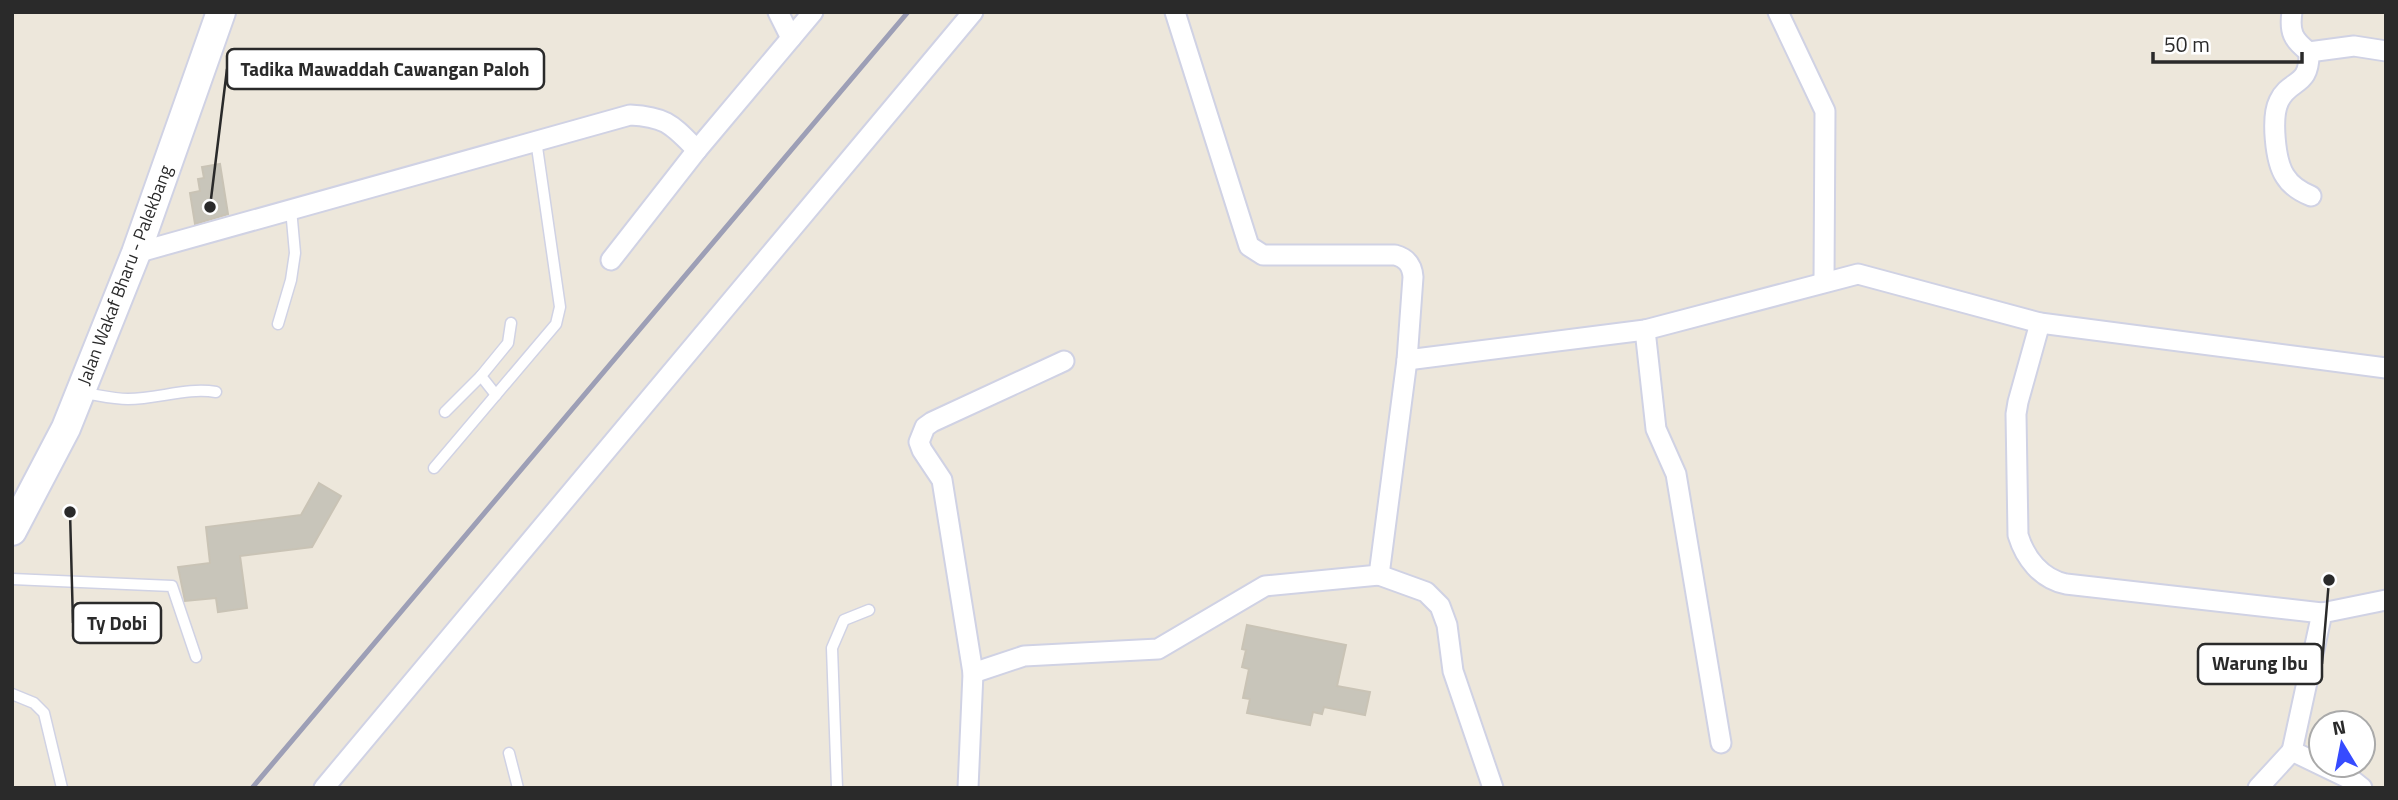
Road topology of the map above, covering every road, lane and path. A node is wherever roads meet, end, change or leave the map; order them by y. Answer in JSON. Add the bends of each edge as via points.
{"nodes":[{"id":1,"x":221,"y":12,"type":"edge"},
{"id":2,"x":778,"y":12,"type":"edge"},
{"id":3,"x":813,"y":12,"type":"edge"},
{"id":4,"x":973,"y":12,"type":"edge"},
{"id":5,"x":1175,"y":12,"type":"edge"},
{"id":6,"x":1779,"y":12,"type":"edge"},
{"id":7,"x":2292,"y":12,"type":"edge"},
{"id":8,"x":791,"y":38,"type":"junction"},
{"id":9,"x":2386,"y":51,"type":"edge"},
{"id":10,"x":2309,"y":52,"type":"junction"},
{"id":11,"x":536,"y":140,"type":"junction"},
{"id":12,"x":697,"y":150,"type":"junction"},
{"id":13,"x":2311,"y":196,"type":"dead end"},
{"id":14,"x":291,"y":209,"type":"junction"},
{"id":15,"x":136,"y":253,"type":"junction"},
{"id":16,"x":611,"y":260,"type":"dead end"},
{"id":17,"x":1824,"y":282,"type":"junction"},
{"id":18,"x":511,"y":323,"type":"dead end"},
{"id":19,"x":2040,"y":323,"type":"junction"},
{"id":20,"x":278,"y":324,"type":"dead end"},
{"id":21,"x":1645,"y":330,"type":"junction"},
{"id":22,"x":1407,"y":360,"type":"junction"},
{"id":23,"x":1064,"y":361,"type":"dead end"},
{"id":24,"x":2386,"y":368,"type":"edge"},
{"id":25,"x":481,"y":376,"type":"junction"},
{"id":26,"x":80,"y":392,"type":"junction"},
{"id":27,"x":216,"y":392,"type":"dead end"},
{"id":28,"x":496,"y":395,"type":"junction"},
{"id":29,"x":445,"y":412,"type":"dead end"},
{"id":30,"x":434,"y":468,"type":"dead end"},
{"id":31,"x":12,"y":531,"type":"edge"},
{"id":32,"x":1380,"y":575,"type":"junction"},
{"id":33,"x":12,"y":579,"type":"edge"},
{"id":34,"x":2386,"y":600,"type":"edge"},
{"id":35,"x":869,"y":610,"type":"dead end"},
{"id":36,"x":2322,"y":613,"type":"junction"},
{"id":37,"x":196,"y":657,"type":"dead end"},
{"id":38,"x":973,"y":673,"type":"junction"},
{"id":39,"x":12,"y":694,"type":"edge"},
{"id":40,"x":1721,"y":743,"type":"dead end"},
{"id":41,"x":2292,"y":751,"type":"junction"},
{"id":42,"x":509,"y":753,"type":"dead end"},
{"id":43,"x":61,"y":788,"type":"edge"},
{"id":44,"x":324,"y":788,"type":"edge"},
{"id":45,"x":518,"y":788,"type":"edge"},
{"id":46,"x":838,"y":788,"type":"edge"},
{"id":47,"x":968,"y":788,"type":"edge"},
{"id":48,"x":1493,"y":788,"type":"edge"},
{"id":49,"x":2258,"y":788,"type":"edge"},
{"id":50,"x":2362,"y":788,"type":"edge"}],
"edges":[{"from":1,"to":15,"type":"main road","name":"Jalan Wakaf Bharu - Palekbang"},
{"from":2,"to":8,"type":"street"},
{"from":3,"to":8,"type":"street"},
{"from":4,"to":44,"type":"street"},
{"from":5,"to":22,"type":"street","via":[[1249,246],[1263,255],[1402,257],[1413,276]]},
{"from":6,"to":17,"type":"street","via":[[1825,111]]},
{"from":7,"to":10,"type":"street","via":[[2293,37]]},
{"from":8,"to":12,"type":"street"},
{"from":9,"to":10,"type":"street","via":[[2354,46]]},
{"from":10,"to":13,"type":"street","via":[[2305,76],[2281,97],[2274,120],[2285,176]]},
{"from":11,"to":12,"type":"street","via":[[630,115],[654,116],[674,127]]},
{"from":11,"to":14,"type":"street"},
{"from":11,"to":28,"type":"lane","via":[[561,312]]},
{"from":12,"to":16,"type":"street"},
{"from":14,"to":15,"type":"street"},
{"from":14,"to":20,"type":"lane","via":[[295,253]]},
{"from":15,"to":26,"type":"main road","name":"Jalan Wakaf Bharu - Palekbang"},
{"from":17,"to":19,"type":"street","via":[[1858,274]]},
{"from":17,"to":21,"type":"street"},
{"from":18,"to":25,"type":"lane","via":[[508,343]]},
{"from":19,"to":24,"type":"street"},
{"from":19,"to":36,"type":"street","via":[[2016,414],[2018,535],[2039,571],[2066,584]]},
{"from":21,"to":22,"type":"street"},
{"from":21,"to":40,"type":"street","via":[[1656,429],[1676,474]]},
{"from":22,"to":32,"type":"street"},
{"from":23,"to":38,"type":"street","via":[[932,422],[921,434],[922,450],[943,483]]},
{"from":25,"to":28,"type":"lane"},
{"from":25,"to":29,"type":"lane"},
{"from":26,"to":27,"type":"lane","via":[[128,399],[193,390]]},
{"from":26,"to":31,"type":"main road","name":"Jalan Wakaf Bharu - Palekbang"},
{"from":28,"to":30,"type":"lane"},
{"from":32,"to":38,"type":"street","via":[[1265,586],[1152,651],[1024,656]]},
{"from":32,"to":48,"type":"street","via":[[1417,587],[1440,606],[1453,671]]},
{"from":33,"to":37,"type":"lane","via":[[172,586]]},
{"from":34,"to":36,"type":"street"},
{"from":35,"to":46,"type":"lane","via":[[844,620],[832,648]]},
{"from":36,"to":41,"type":"street"},
{"from":38,"to":47,"type":"street"},
{"from":39,"to":43,"type":"lane","via":[[44,713]]},
{"from":41,"to":49,"type":"street"},
{"from":41,"to":50,"type":"street"},
{"from":42,"to":45,"type":"lane"}]}
